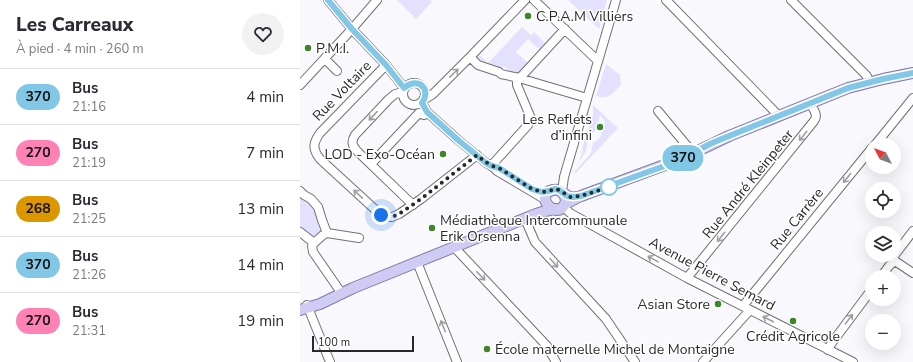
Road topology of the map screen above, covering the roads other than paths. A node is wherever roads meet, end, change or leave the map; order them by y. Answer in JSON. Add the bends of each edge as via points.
{"nodes":[{"id":1,"x":328,"y":0,"type":"edge"},
{"id":2,"x":377,"y":0,"type":"edge"},
{"id":3,"x":525,"y":0,"type":"edge"},
{"id":4,"x":534,"y":0,"type":"edge"},
{"id":5,"x":616,"y":0,"type":"edge"},
{"id":6,"x":666,"y":0,"type":"edge"},
{"id":7,"x":791,"y":0,"type":"edge"},
{"id":8,"x":352,"y":29,"type":"junction"},
{"id":9,"x":565,"y":29,"type":"junction"},
{"id":10,"x":470,"y":57,"type":"junction"},
{"id":11,"x":325,"y":59,"type":"junction"},
{"id":12,"x":598,"y":61,"type":"junction"},
{"id":13,"x":386,"y":65,"type":"junction"},
{"id":14,"x":337,"y":71,"type":"dead end"},
{"id":15,"x":913,"y":73,"type":"edge"},
{"id":16,"x":503,"y":78,"type":"dead end"},
{"id":17,"x":913,"y":78,"type":"edge"},
{"id":18,"x":883,"y":79,"type":"junction"},
{"id":19,"x":518,"y":80,"type":"junction"},
{"id":20,"x":870,"y":82,"type":"junction"},
{"id":21,"x":300,"y":85,"type":"edge"},
{"id":22,"x":404,"y":90,"type":"junction"},
{"id":23,"x":587,"y":98,"type":"junction"},
{"id":24,"x":913,"y":98,"type":"edge"},
{"id":25,"x":423,"y":101,"type":"junction"},
{"id":26,"x":810,"y":103,"type":"junction"},
{"id":27,"x":658,"y":111,"type":"dead end"},
{"id":28,"x":427,"y":112,"type":"junction"},
{"id":29,"x":779,"y":116,"type":"junction"},
{"id":30,"x":880,"y":138,"type":"edge"},
{"id":31,"x":693,"y":153,"type":"junction"},
{"id":32,"x":477,"y":155,"type":"junction"},
{"id":33,"x":865,"y":157,"type":"edge"},
{"id":34,"x":371,"y":164,"type":"junction"},
{"id":35,"x":492,"y":166,"type":"junction"},
{"id":36,"x":300,"y":191,"type":"edge"},
{"id":37,"x":557,"y":191,"type":"junction"},
{"id":38,"x":581,"y":196,"type":"junction"},
{"id":39,"x":546,"y":201,"type":"junction"},
{"id":40,"x":413,"y":204,"type":"junction"},
{"id":41,"x":562,"y":206,"type":"junction"},
{"id":42,"x":536,"y":214,"type":"junction"},
{"id":43,"x":525,"y":219,"type":"junction"},
{"id":44,"x":913,"y":231,"type":"edge"},
{"id":45,"x":300,"y":232,"type":"edge"},
{"id":46,"x":327,"y":233,"type":"junction"},
{"id":47,"x":359,"y":238,"type":"dead end"},
{"id":48,"x":314,"y":243,"type":"junction"},
{"id":49,"x":901,"y":247,"type":"edge"},
{"id":50,"x":454,"y":248,"type":"junction"},
{"id":51,"x":417,"y":262,"type":"junction"},
{"id":52,"x":894,"y":262,"type":"edge"},
{"id":53,"x":896,"y":262,"type":"edge"},
{"id":54,"x":886,"y":270,"type":"edge"},
{"id":55,"x":913,"y":273,"type":"edge"},
{"id":56,"x":687,"y":278,"type":"junction"},
{"id":57,"x":341,"y":292,"type":"junction"},
{"id":58,"x":865,"y":298,"type":"edge"},
{"id":59,"x":304,"y":308,"type":"edge"},
{"id":60,"x":746,"y":308,"type":"junction"},
{"id":61,"x":828,"y":350,"type":"junction"},
{"id":62,"x":330,"y":362,"type":"edge"},
{"id":63,"x":457,"y":362,"type":"edge"},
{"id":64,"x":556,"y":362,"type":"edge"},
{"id":65,"x":635,"y":362,"type":"edge"},
{"id":66,"x":703,"y":362,"type":"edge"},
{"id":67,"x":853,"y":362,"type":"edge"}],
"edges":[{"from":1,"to":8,"type":"street"},
{"from":2,"to":8,"type":"street"},
{"from":3,"to":10,"type":"street"},
{"from":4,"to":9,"type":"street"},
{"from":5,"to":12,"type":"street"},
{"from":6,"to":29,"type":"street"},
{"from":7,"to":20,"type":"street"},
{"from":8,"to":11,"type":"street"},
{"from":8,"to":13,"type":"street"},
{"from":9,"to":12,"type":"street"},
{"from":9,"to":19,"type":"street"},
{"from":10,"to":19,"type":"street","via":[[478,65]]},
{"from":25,"to":10,"type":"street","one_way":true},
{"from":11,"to":14,"type":"street"},
{"from":11,"to":21,"type":"street"},
{"from":12,"to":23,"type":"street"},
{"from":13,"to":22,"type":"street"},
{"from":40,"to":13,"type":"street","name":"Rue Voltaire","one_way":true,"via":[[392,217],[381,215],[320,159],[314,147],[320,133]]},
{"from":15,"to":18,"type":"main road"},
{"from":16,"to":19,"type":"street"},
{"from":17,"to":18,"type":"main road"},
{"from":18,"to":20,"type":"main road"},
{"from":19,"to":23,"type":"street"},
{"from":19,"to":35,"type":"street","via":[[517,85],[530,120]]},
{"from":20,"to":26,"type":"main road"},
{"from":22,"to":25,"type":"street","via":[[404,100],[407,103],[414,106]]},
{"from":22,"to":25,"type":"street","via":[[414,82],[420,84],[426,93]]},
{"from":22,"to":34,"type":"street","one_way":true,"via":[[389,99],[353,138],[353,146]]},
{"from":23,"to":37,"type":"street","via":[[564,177]]},
{"from":24,"to":30,"type":"street"},
{"from":25,"to":28,"type":"street"},
{"from":26,"to":29,"type":"main road"},
{"from":26,"to":56,"type":"street","name":"Rue André Kleinpeter","one_way":true,"via":[[816,115],[814,122]]},
{"from":27,"to":31,"type":"street"},
{"from":28,"to":32,"type":"street"},
{"from":28,"to":34,"type":"street","via":[[424,115],[419,113]]},
{"from":29,"to":31,"type":"main road"},
{"from":31,"to":38,"type":"main road"},
{"from":32,"to":35,"type":"street"},
{"from":32,"to":40,"type":"street","name":"Rue Voltaire"},
{"from":33,"to":60,"type":"street","name":"Rue Carrère","one_way":true},
{"from":34,"to":40,"type":"street"},
{"from":35,"to":37,"type":"street","via":[[532,189],[542,192]]},
{"from":35,"to":39,"type":"street"},
{"from":36,"to":46,"type":"street","via":[[318,207]]},
{"from":37,"to":38,"type":"main road","via":[[570,197]]},
{"from":37,"to":39,"type":"main road","via":[[547,194]]},
{"from":37,"to":41,"type":"main road","via":[[565,198]]},
{"from":38,"to":41,"type":"main road"},
{"from":39,"to":41,"type":"main road","via":[[553,209]]},
{"from":39,"to":42,"type":"main road","via":[[542,210]]},
{"from":41,"to":42,"type":"main road"},
{"from":56,"to":41,"type":"street","name":"Avenue Pierre Semard","one_way":true,"via":[[570,213]]},
{"from":42,"to":43,"type":"main road"},
{"from":43,"to":50,"type":"main road"},
{"from":43,"to":65,"type":"street","one_way":true,"via":[[535,242],[606,319]]},
{"from":44,"to":49,"type":"street"},
{"from":45,"to":48,"type":"street"},
{"from":46,"to":47,"type":"street"},
{"from":46,"to":48,"type":"street"},
{"from":48,"to":57,"type":"street","via":[[313,252]]},
{"from":50,"to":51,"type":"main road"},
{"from":50,"to":64,"type":"street","one_way":true,"via":[[547,346]]},
{"from":51,"to":57,"type":"main road"},
{"from":63,"to":51,"type":"street","one_way":true},
{"from":52,"to":54,"type":"street"},
{"from":53,"to":55,"type":"street"},
{"from":56,"to":60,"type":"street","name":"Avenue Pierre Semard"},
{"from":57,"to":59,"type":"main road","via":[[320,304]]},
{"from":61,"to":58,"type":"street","one_way":true},
{"from":59,"to":62,"type":"street"},
{"from":61,"to":60,"type":"street","name":"Avenue Pierre Semard","one_way":true},
{"from":60,"to":66,"type":"street","name":"Rue Carrère"},
{"from":61,"to":67,"type":"street","name":"Avenue Pierre Semard"}]}
